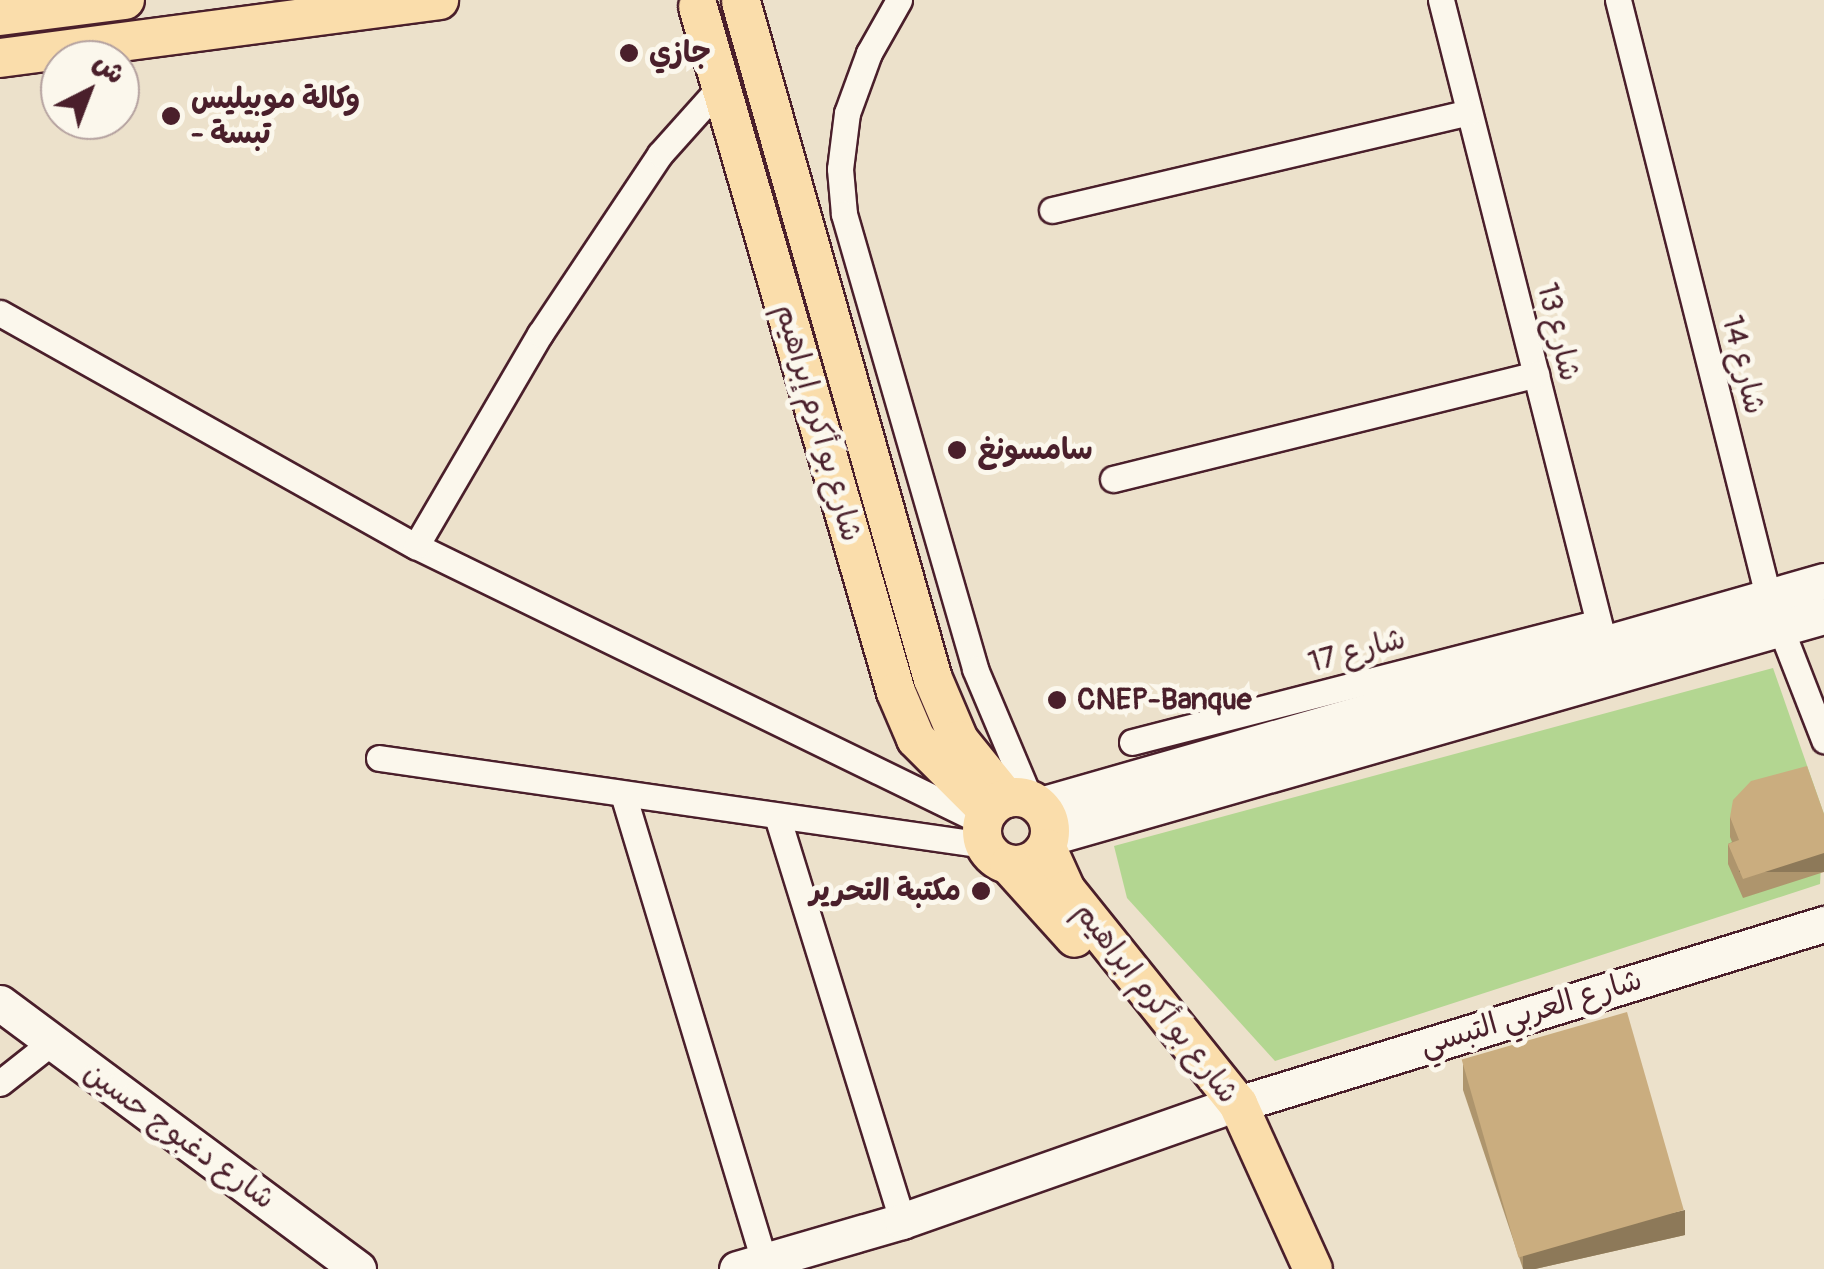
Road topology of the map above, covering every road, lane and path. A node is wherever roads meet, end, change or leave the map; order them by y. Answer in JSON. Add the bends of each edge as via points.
{"nodes":[{"id":1,"x":125,"y":0,"type":"edge"},
{"id":2,"x":439,"y":0,"type":"edge"},
{"id":3,"x":1441,"y":0,"type":"edge"},
{"id":4,"x":1618,"y":0,"type":"edge"},
{"id":5,"x":742,"y":1,"type":"edge"},
{"id":6,"x":691,"y":4,"type":"edge"},
{"id":7,"x":896,"y":4,"type":"edge"},
{"id":8,"x":0,"y":16,"type":"edge"},
{"id":9,"x":0,"y":58,"type":"edge"},
{"id":10,"x":721,"y":86,"type":"junction"},
{"id":11,"x":1469,"y":112,"type":"junction"},
{"id":12,"x":1052,"y":210,"type":"dead end"},
{"id":13,"x":0,"y":313,"type":"edge"},
{"id":14,"x":1536,"y":374,"type":"junction"},
{"id":15,"x":1113,"y":479,"type":"dead end"},
{"id":16,"x":416,"y":546,"type":"junction"},
{"id":17,"x":1824,"y":580,"type":"edge"},
{"id":18,"x":1774,"y":612,"type":"junction"},
{"id":19,"x":1824,"y":616,"type":"edge"},
{"id":20,"x":1605,"y":650,"type":"junction"},
{"id":21,"x":1824,"y":740,"type":"edge"},
{"id":22,"x":1132,"y":742,"type":"dead end"},
{"id":23,"x":379,"y":758,"type":"dead end"},
{"id":24,"x":623,"y":794,"type":"junction"},
{"id":25,"x":778,"y":816,"type":"junction"},
{"id":26,"x":1015,"y":826,"type":"junction"},
{"id":27,"x":1824,"y":924,"type":"edge"},
{"id":28,"x":0,"y":1003,"type":"edge"},
{"id":29,"x":52,"y":1042,"type":"junction"},
{"id":30,"x":0,"y":1083,"type":"edge"},
{"id":31,"x":1228,"y":1107,"type":"junction"},
{"id":32,"x":902,"y":1221,"type":"junction"},
{"id":33,"x":751,"y":1265,"type":"edge"},
{"id":34,"x":358,"y":1269,"type":"edge"},
{"id":35,"x":1292,"y":1269,"type":"edge"},
{"id":36,"x":1312,"y":1269,"type":"edge"}],
"edges":[{"from":1,"to":8,"type":"main road"},
{"from":2,"to":9,"type":"main road"},
{"from":3,"to":11,"type":"street","name":"شارع 13"},
{"from":4,"to":18,"type":"street","name":"شارع 14"},
{"from":5,"to":6,"type":"main road"},
{"from":5,"to":26,"type":"main road","name":"شارع بو أكرم إبراهيم","via":[[933,680],[959,740]]},
{"from":6,"to":10,"type":"main road","name":"شارع بو أكرم إبراهيم"},
{"from":7,"to":26,"type":"street","via":[[847,113],[840,168],[844,214]]},
{"from":10,"to":16,"type":"street","via":[[660,154],[540,334]]},
{"from":10,"to":26,"type":"main road","name":"شارع بو أكرم إبراهيم","via":[[896,692],[916,738]]},
{"from":11,"to":12,"type":"street"},
{"from":11,"to":14,"type":"street","name":"شارع 13"},
{"from":13,"to":16,"type":"street"},
{"from":14,"to":15,"type":"street"},
{"from":14,"to":20,"type":"street","name":"شارع 13"},
{"from":16,"to":26,"type":"street"},
{"from":17,"to":18,"type":"street"},
{"from":18,"to":19,"type":"street"},
{"from":18,"to":20,"type":"street"},
{"from":18,"to":21,"type":"street","name":"شارع 14"},
{"from":20,"to":22,"type":"street","name":"شارع 17"},
{"from":20,"to":26,"type":"street"},
{"from":23,"to":24,"type":"street"},
{"from":24,"to":25,"type":"street"},
{"from":24,"to":33,"type":"street"},
{"from":25,"to":26,"type":"street"},
{"from":25,"to":32,"type":"street"},
{"from":26,"to":31,"type":"main road","name":"شارع بو أكرم ابراهيم"},
{"from":27,"to":31,"type":"street","name":"شارع العربي التبسي"},
{"from":28,"to":29,"type":"street","name":"شارع دغبوج حسين"},
{"from":29,"to":30,"type":"street"},
{"from":29,"to":34,"type":"street","name":"شارع دغبوج حسين"},
{"from":31,"to":32,"type":"street","name":"شارع العربي التبسي"},
{"from":31,"to":35,"type":"main road","name":"شارع بو أكرم ابراهيم"},
{"from":31,"to":36,"type":"main road","name":"شارع بو أكرم ابراهيم"},
{"from":32,"to":33,"type":"street","name":"شارع العربي التبسي"}]}
